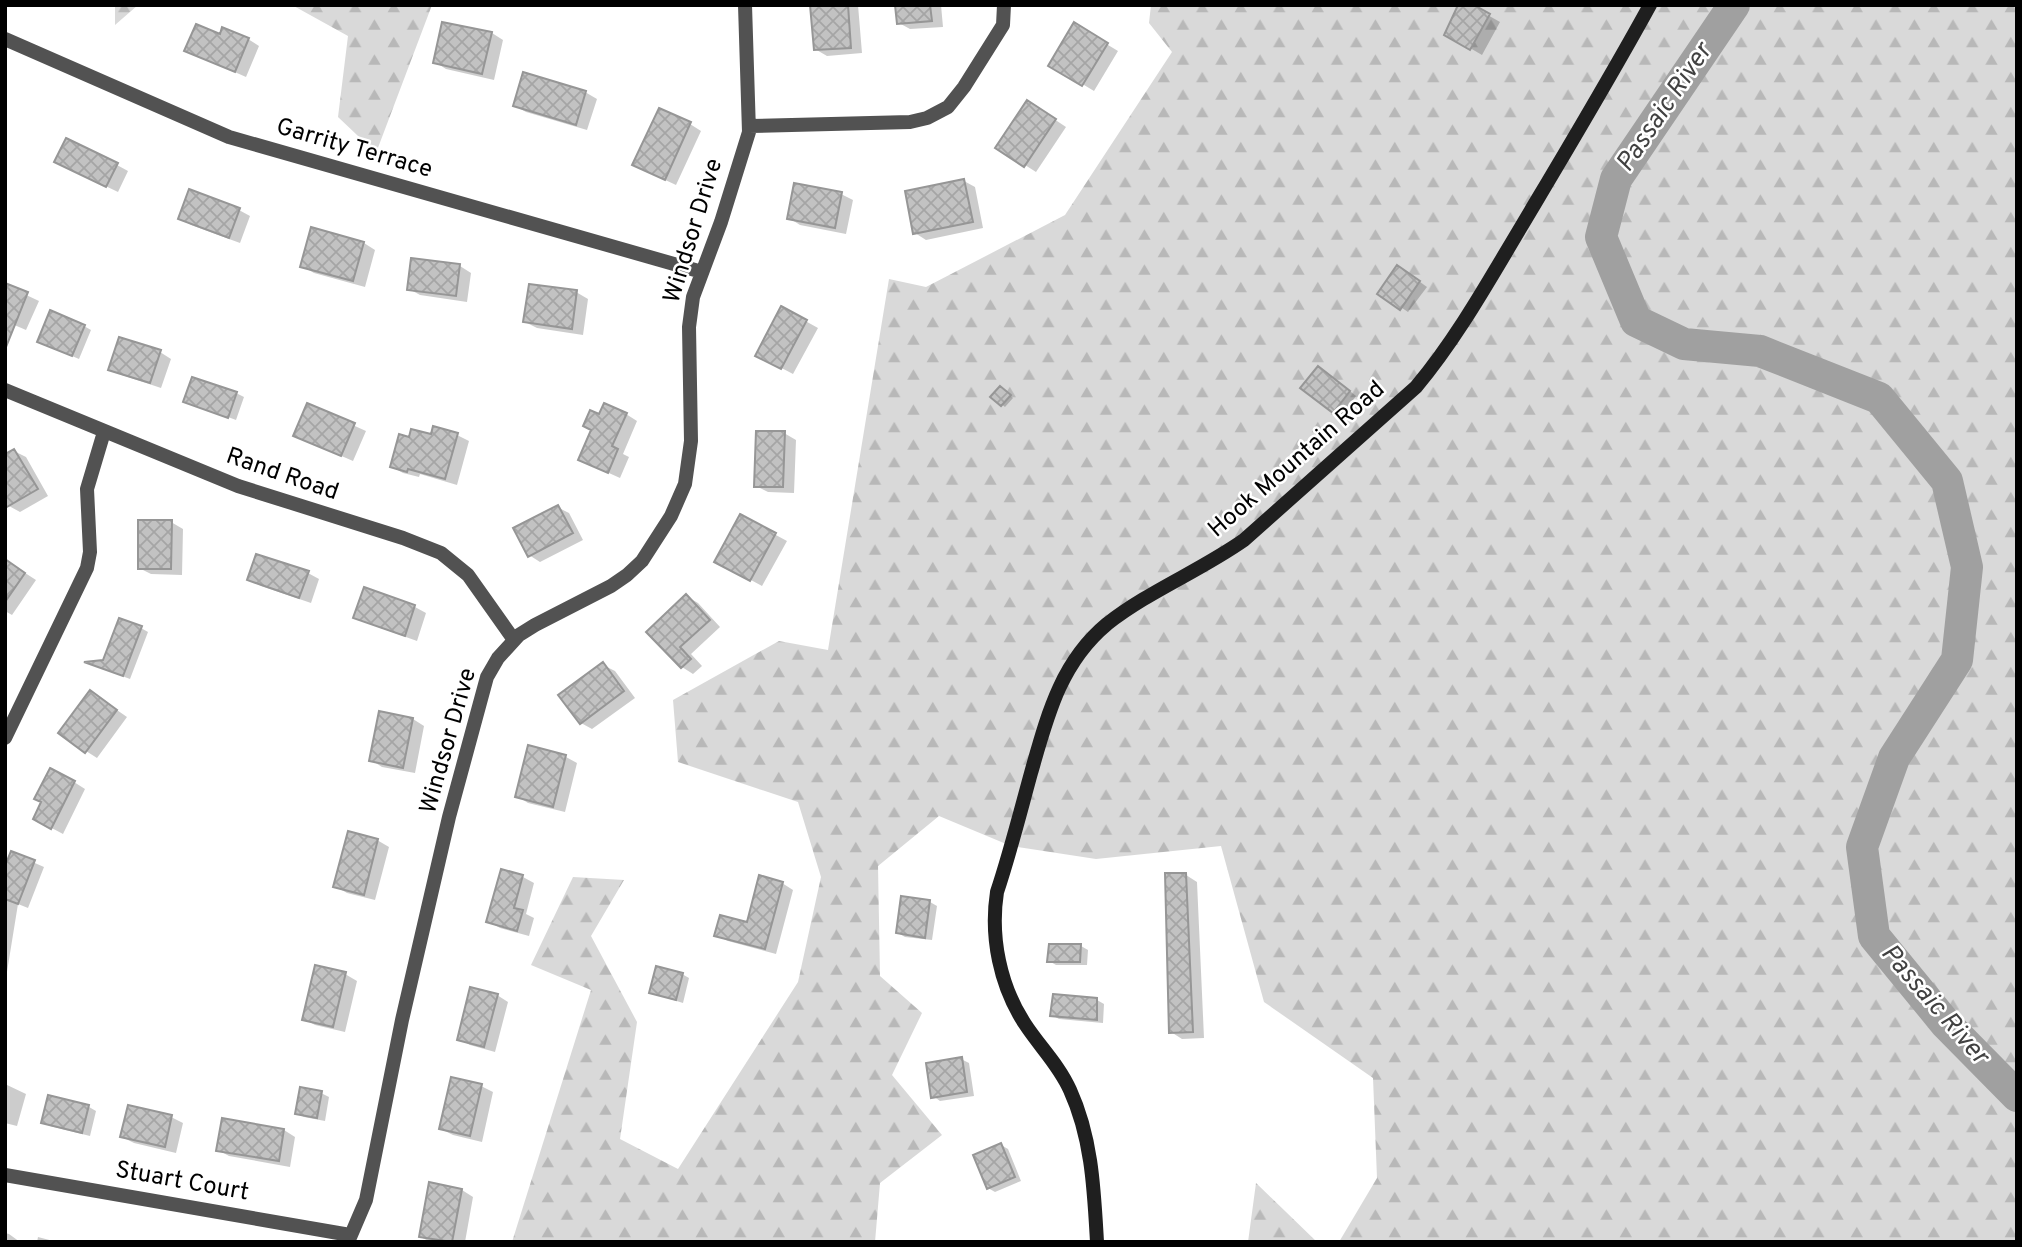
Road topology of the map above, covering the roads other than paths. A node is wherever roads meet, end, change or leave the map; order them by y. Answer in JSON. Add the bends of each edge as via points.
{"nodes":[{"id":1,"x":746,"y":5,"type":"edge"},
{"id":2,"x":1004,"y":5,"type":"edge"},
{"id":3,"x":1650,"y":5,"type":"edge"},
{"id":4,"x":5,"y":39,"type":"edge"},
{"id":5,"x":749,"y":126,"type":"junction"},
{"id":6,"x":702,"y":272,"type":"junction"},
{"id":7,"x":5,"y":390,"type":"edge"},
{"id":8,"x":104,"y":432,"type":"junction"},
{"id":9,"x":514,"y":640,"type":"junction"},
{"id":10,"x":5,"y":738,"type":"edge"},
{"id":11,"x":5,"y":1175,"type":"edge"},
{"id":12,"x":349,"y":1238,"type":"edge"},
{"id":13,"x":1097,"y":1242,"type":"edge"}],
"edges":[{"from":1,"to":5,"type":"street","name":"Windsor Drive"},
{"from":2,"to":5,"type":"street","via":[[1003,25],[964,87],[935,115],[910,122]]},
{"from":3,"to":13,"type":"street","name":"Hook Mountain Road","via":[[1474,306],[1416,387],[1244,540],[1105,626],[1061,681],[996,892],[994,939],[1014,1006],[1057,1065],[1082,1118],[1090,1153]]},
{"from":4,"to":6,"type":"street","name":"Garrity Terrace","via":[[229,138]]},
{"from":5,"to":6,"type":"street","name":"Windsor Drive"},
{"from":6,"to":9,"type":"street","name":"Windsor Drive","via":[[689,327],[689,465],[671,516],[642,561],[627,575]]},
{"from":7,"to":8,"type":"street","name":"Rand Road"},
{"from":8,"to":9,"type":"street","name":"Rand Road","via":[[238,486],[441,553],[468,575]]},
{"from":8,"to":10,"type":"street","via":[[87,489],[87,568]]},
{"from":9,"to":12,"type":"street","name":"Windsor Drive","via":[[487,677],[402,1020],[366,1200]]},
{"from":11,"to":12,"type":"street","name":"Stuart Court"}]}
